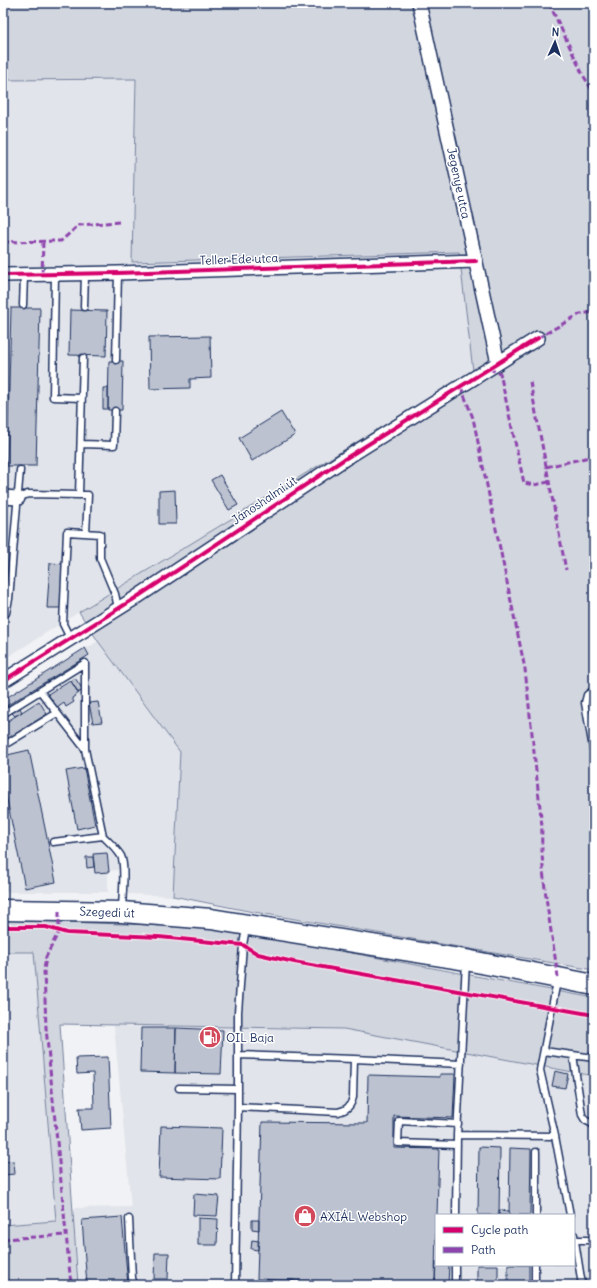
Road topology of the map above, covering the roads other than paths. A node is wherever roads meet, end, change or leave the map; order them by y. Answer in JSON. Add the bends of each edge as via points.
{"nodes":[{"id":1,"x":419,"y":3,"type":"edge"},
{"id":2,"x":476,"y":261,"type":"junction"},
{"id":3,"x":118,"y":273,"type":"junction"},
{"id":4,"x":85,"y":274,"type":"junction"},
{"id":5,"x":3,"y":275,"type":"edge"},
{"id":6,"x":24,"y":275,"type":"junction"},
{"id":7,"x":55,"y":275,"type":"junction"},
{"id":8,"x":23,"y":305,"type":"dead end"},
{"id":9,"x":84,"y":307,"type":"dead end"},
{"id":10,"x":538,"y":338,"type":"dead end"},
{"id":11,"x":83,"y":358,"type":"dead end"},
{"id":12,"x":116,"y":360,"type":"dead end"},
{"id":13,"x":498,"y":363,"type":"junction"},
{"id":14,"x":82,"y":398,"type":"junction"},
{"id":15,"x":115,"y":411,"type":"dead end"},
{"id":16,"x":81,"y":444,"type":"junction"},
{"id":17,"x":20,"y":470,"type":"dead end"},
{"id":18,"x":79,"y":495,"type":"junction"},
{"id":19,"x":3,"y":497,"type":"edge"},
{"id":20,"x":18,"y":498,"type":"junction"},
{"id":21,"x":86,"y":533,"type":"junction"},
{"id":22,"x":6,"y":599,"type":"edge"},
{"id":23,"x":118,"y":608,"type":"junction"},
{"id":24,"x":3,"y":615,"type":"edge"},
{"id":25,"x":70,"y":638,"type":"junction"},
{"id":26,"x":3,"y":681,"type":"edge"},
{"id":27,"x":594,"y":690,"type":"edge"},
{"id":28,"x":40,"y":691,"type":"junction"},
{"id":29,"x":57,"y":713,"type":"junction"},
{"id":30,"x":3,"y":714,"type":"edge"},
{"id":31,"x":3,"y":740,"type":"edge"},
{"id":32,"x":85,"y":749,"type":"junction"},
{"id":33,"x":594,"y":754,"type":"edge"},
{"id":34,"x":103,"y":836,"type":"junction"},
{"id":35,"x":53,"y":842,"type":"dead end"},
{"id":36,"x":3,"y":910,"type":"edge"},
{"id":37,"x":122,"y":912,"type":"junction"},
{"id":38,"x":247,"y":924,"type":"junction"},
{"id":39,"x":466,"y":960,"type":"junction"},
{"id":40,"x":558,"y":977,"type":"junction"},
{"id":41,"x":594,"y":985,"type":"edge"},
{"id":42,"x":544,"y":1051,"type":"junction"},
{"id":43,"x":573,"y":1055,"type":"junction"},
{"id":44,"x":238,"y":1056,"type":"junction"},
{"id":45,"x":594,"y":1058,"type":"edge"},
{"id":46,"x":354,"y":1059,"type":"junction"},
{"id":47,"x":461,"y":1064,"type":"junction"},
{"id":48,"x":179,"y":1088,"type":"dead end"},
{"id":49,"x":238,"y":1089,"type":"junction"},
{"id":50,"x":238,"y":1107,"type":"junction"},
{"id":51,"x":458,"y":1124,"type":"junction"},
{"id":52,"x":594,"y":1125,"type":"edge"},
{"id":53,"x":457,"y":1135,"type":"junction"},
{"id":54,"x":555,"y":1136,"type":"junction"},
{"id":55,"x":457,"y":1145,"type":"junction"},
{"id":56,"x":536,"y":1152,"type":"dead end"},
{"id":57,"x":456,"y":1214,"type":"edge"},
{"id":58,"x":536,"y":1214,"type":"edge"},
{"id":59,"x":570,"y":1214,"type":"edge"},
{"id":60,"x":129,"y":1219,"type":"dead end"},
{"id":61,"x":575,"y":1237,"type":"edge"},
{"id":62,"x":594,"y":1240,"type":"edge"},
{"id":63,"x":575,"y":1243,"type":"edge"},
{"id":64,"x":455,"y":1266,"type":"edge"},
{"id":65,"x":535,"y":1266,"type":"edge"},
{"id":66,"x":134,"y":1285,"type":"edge"},
{"id":67,"x":235,"y":1285,"type":"edge"},
{"id":68,"x":454,"y":1285,"type":"edge"},
{"id":69,"x":535,"y":1285,"type":"edge"},
{"id":70,"x":582,"y":1285,"type":"edge"}],
"edges":[{"from":1,"to":2,"type":"street","name":"Jegenye utca"},
{"from":2,"to":3,"type":"street","name":"Teller Ede utca"},
{"from":2,"to":13,"type":"street","name":"Jegenye utca"},
{"from":3,"to":4,"type":"street","name":"Teller Ede utca"},
{"from":3,"to":12,"type":"lane"},
{"from":4,"to":7,"type":"street","name":"Teller Ede utca"},
{"from":4,"to":9,"type":"lane"},
{"from":5,"to":6,"type":"street","name":"Teller Ede utca"},
{"from":6,"to":7,"type":"street","name":"Teller Ede utca"},
{"from":6,"to":8,"type":"lane"},
{"from":7,"to":14,"type":"lane","via":[[53,397]]},
{"from":10,"to":13,"type":"street","name":"Jánoshalmi út"},
{"from":11,"to":14,"type":"lane"},
{"from":13,"to":23,"type":"street","name":"Jánoshalmi út","via":[[343,460]]},
{"from":14,"to":16,"type":"lane"},
{"from":15,"to":16,"type":"lane","via":[[114,444]]},
{"from":16,"to":18,"type":"lane"},
{"from":17,"to":20,"type":"lane"},
{"from":18,"to":20,"type":"lane","via":[[28,494]]},
{"from":18,"to":21,"type":"lane","via":[[88,495]]},
{"from":19,"to":20,"type":"street"},
{"from":20,"to":22,"type":"lane"},
{"from":21,"to":23,"type":"lane","via":[[100,534],[100,558]]},
{"from":21,"to":25,"type":"lane","via":[[67,532],[63,624]]},
{"from":22,"to":24,"type":"lane","via":[[6,613]]},
{"from":23,"to":25,"type":"street","name":"Jánoshalmi út"},
{"from":25,"to":26,"type":"street","name":"Jánoshalmi út"},
{"from":27,"to":33,"type":"lane","via":[[587,696],[585,703]]},
{"from":28,"to":29,"type":"lane"},
{"from":28,"to":30,"type":"lane"},
{"from":28,"to":32,"type":"lane","via":[[85,663]]},
{"from":29,"to":31,"type":"lane","via":[[6,744]]},
{"from":29,"to":32,"type":"lane"},
{"from":32,"to":34,"type":"lane"},
{"from":34,"to":35,"type":"lane"},
{"from":34,"to":37,"type":"lane","via":[[122,858]]},
{"from":36,"to":37,"type":"main road","name":"Szegedi út"},
{"from":37,"to":38,"type":"main road","name":"Szegedi út"},
{"from":38,"to":39,"type":"main road","name":"Szegedi út"},
{"from":38,"to":44,"type":"lane","via":[[238,1012]]},
{"from":39,"to":40,"type":"main road","name":"Szegedi út"},
{"from":39,"to":47,"type":"lane"},
{"from":40,"to":41,"type":"main road","name":"Szegedi út"},
{"from":40,"to":42,"type":"lane"},
{"from":42,"to":43,"type":"lane"},
{"from":42,"to":54,"type":"lane","via":[[540,1070]]},
{"from":43,"to":45,"type":"lane"},
{"from":43,"to":52,"type":"lane","via":[[582,1115]]},
{"from":44,"to":46,"type":"lane"},
{"from":44,"to":49,"type":"lane"},
{"from":46,"to":47,"type":"lane"},
{"from":46,"to":50,"type":"lane","via":[[353,1097],[344,1110],[338,1112]]},
{"from":47,"to":51,"type":"lane"},
{"from":48,"to":49,"type":"lane"},
{"from":49,"to":50,"type":"lane"},
{"from":50,"to":67,"type":"lane"},
{"from":51,"to":53,"type":"lane"},
{"from":51,"to":55,"type":"lane","via":[[399,1122],[398,1143]]},
{"from":53,"to":54,"type":"lane"},
{"from":53,"to":55,"type":"lane"},
{"from":54,"to":59,"type":"lane"},
{"from":55,"to":57,"type":"lane"},
{"from":56,"to":58,"type":"lane"},
{"from":60,"to":66,"type":"lane"},
{"from":61,"to":62,"type":"lane"},
{"from":63,"to":70,"type":"lane"},
{"from":64,"to":68,"type":"lane"},
{"from":65,"to":69,"type":"lane"}]}
